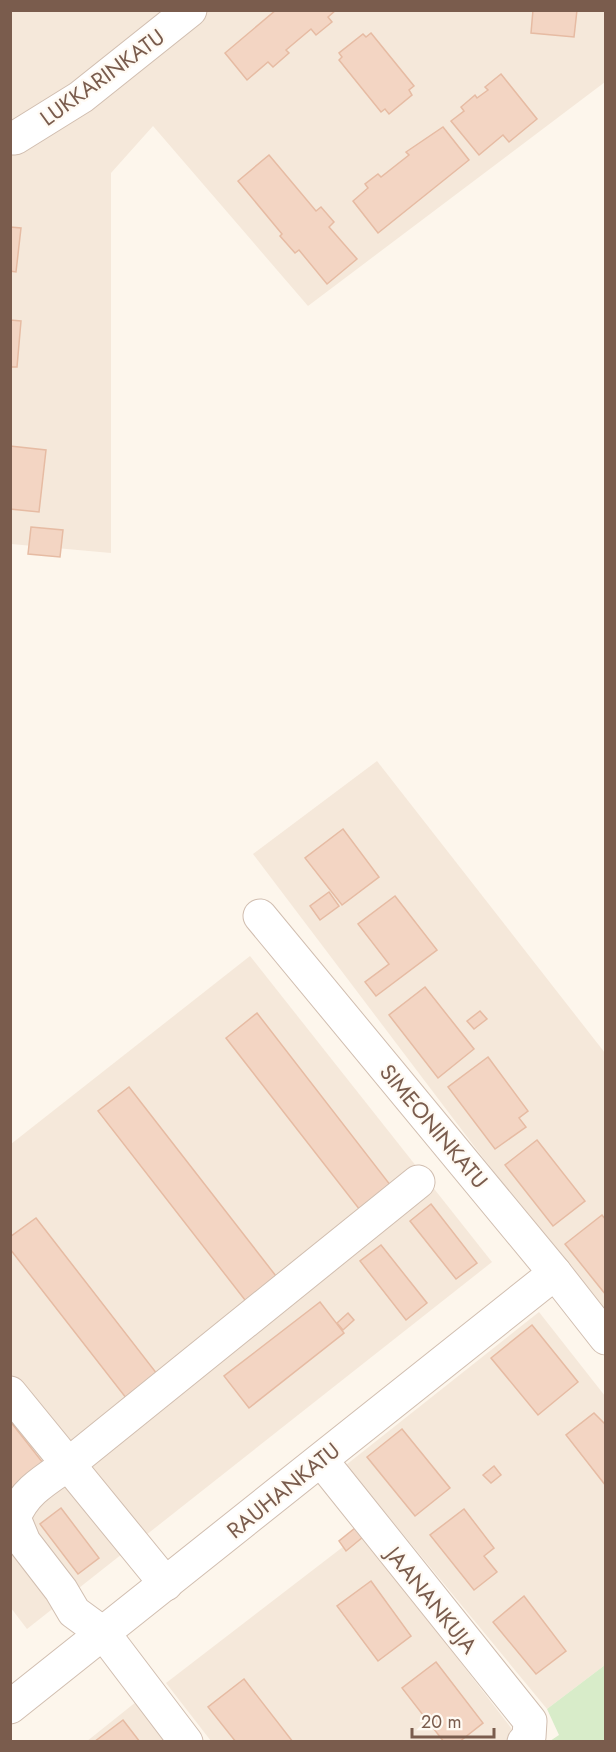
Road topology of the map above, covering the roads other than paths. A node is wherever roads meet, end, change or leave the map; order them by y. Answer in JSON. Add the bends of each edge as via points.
{"nodes":[{"id":1,"x":190,"y":10,"type":"edge"},
{"id":2,"x":10,"y":138,"type":"edge"},
{"id":3,"x":261,"y":916,"type":"dead end"},
{"id":4,"x":418,"y":1182,"type":"dead end"},
{"id":5,"x":555,"y":1273,"type":"junction"},
{"id":6,"x":606,"y":1338,"type":"edge"},
{"id":7,"x":10,"y":1393,"type":"edge"},
{"id":8,"x":321,"y":1460,"type":"junction"},
{"id":9,"x":70,"y":1463,"type":"junction"},
{"id":10,"x":166,"y":1584,"type":"junction"},
{"id":11,"x":104,"y":1634,"type":"junction"},
{"id":12,"x":10,"y":1707,"type":"edge"},
{"id":13,"x":186,"y":1742,"type":"edge"},
{"id":14,"x":524,"y":1742,"type":"edge"}],
"edges":[{"from":1,"to":2,"type":"street","name":"LUKKARINKATU","via":[[81,97]]},
{"from":3,"to":5,"type":"street","name":"SIMEONINKATU"},
{"from":4,"to":9,"type":"street"},
{"from":5,"to":6,"type":"street","name":"SIMEONINKATU"},
{"from":5,"to":8,"type":"street","name":"RAUHANKATU"},
{"from":7,"to":9,"type":"street"},
{"from":8,"to":10,"type":"street","name":"RAUHANKATU"},
{"from":8,"to":14,"type":"street","name":"JAANANKUJA","via":[[530,1722],[529,1737]]},
{"from":9,"to":10,"type":"street"},
{"from":9,"to":11,"type":"street","via":[[28,1492],[14,1518],[24,1542],[74,1612]]},
{"from":10,"to":11,"type":"street","name":"RAUHANKATU"},
{"from":11,"to":12,"type":"street","name":"RAUHANKATU"},
{"from":11,"to":13,"type":"street"}]}
